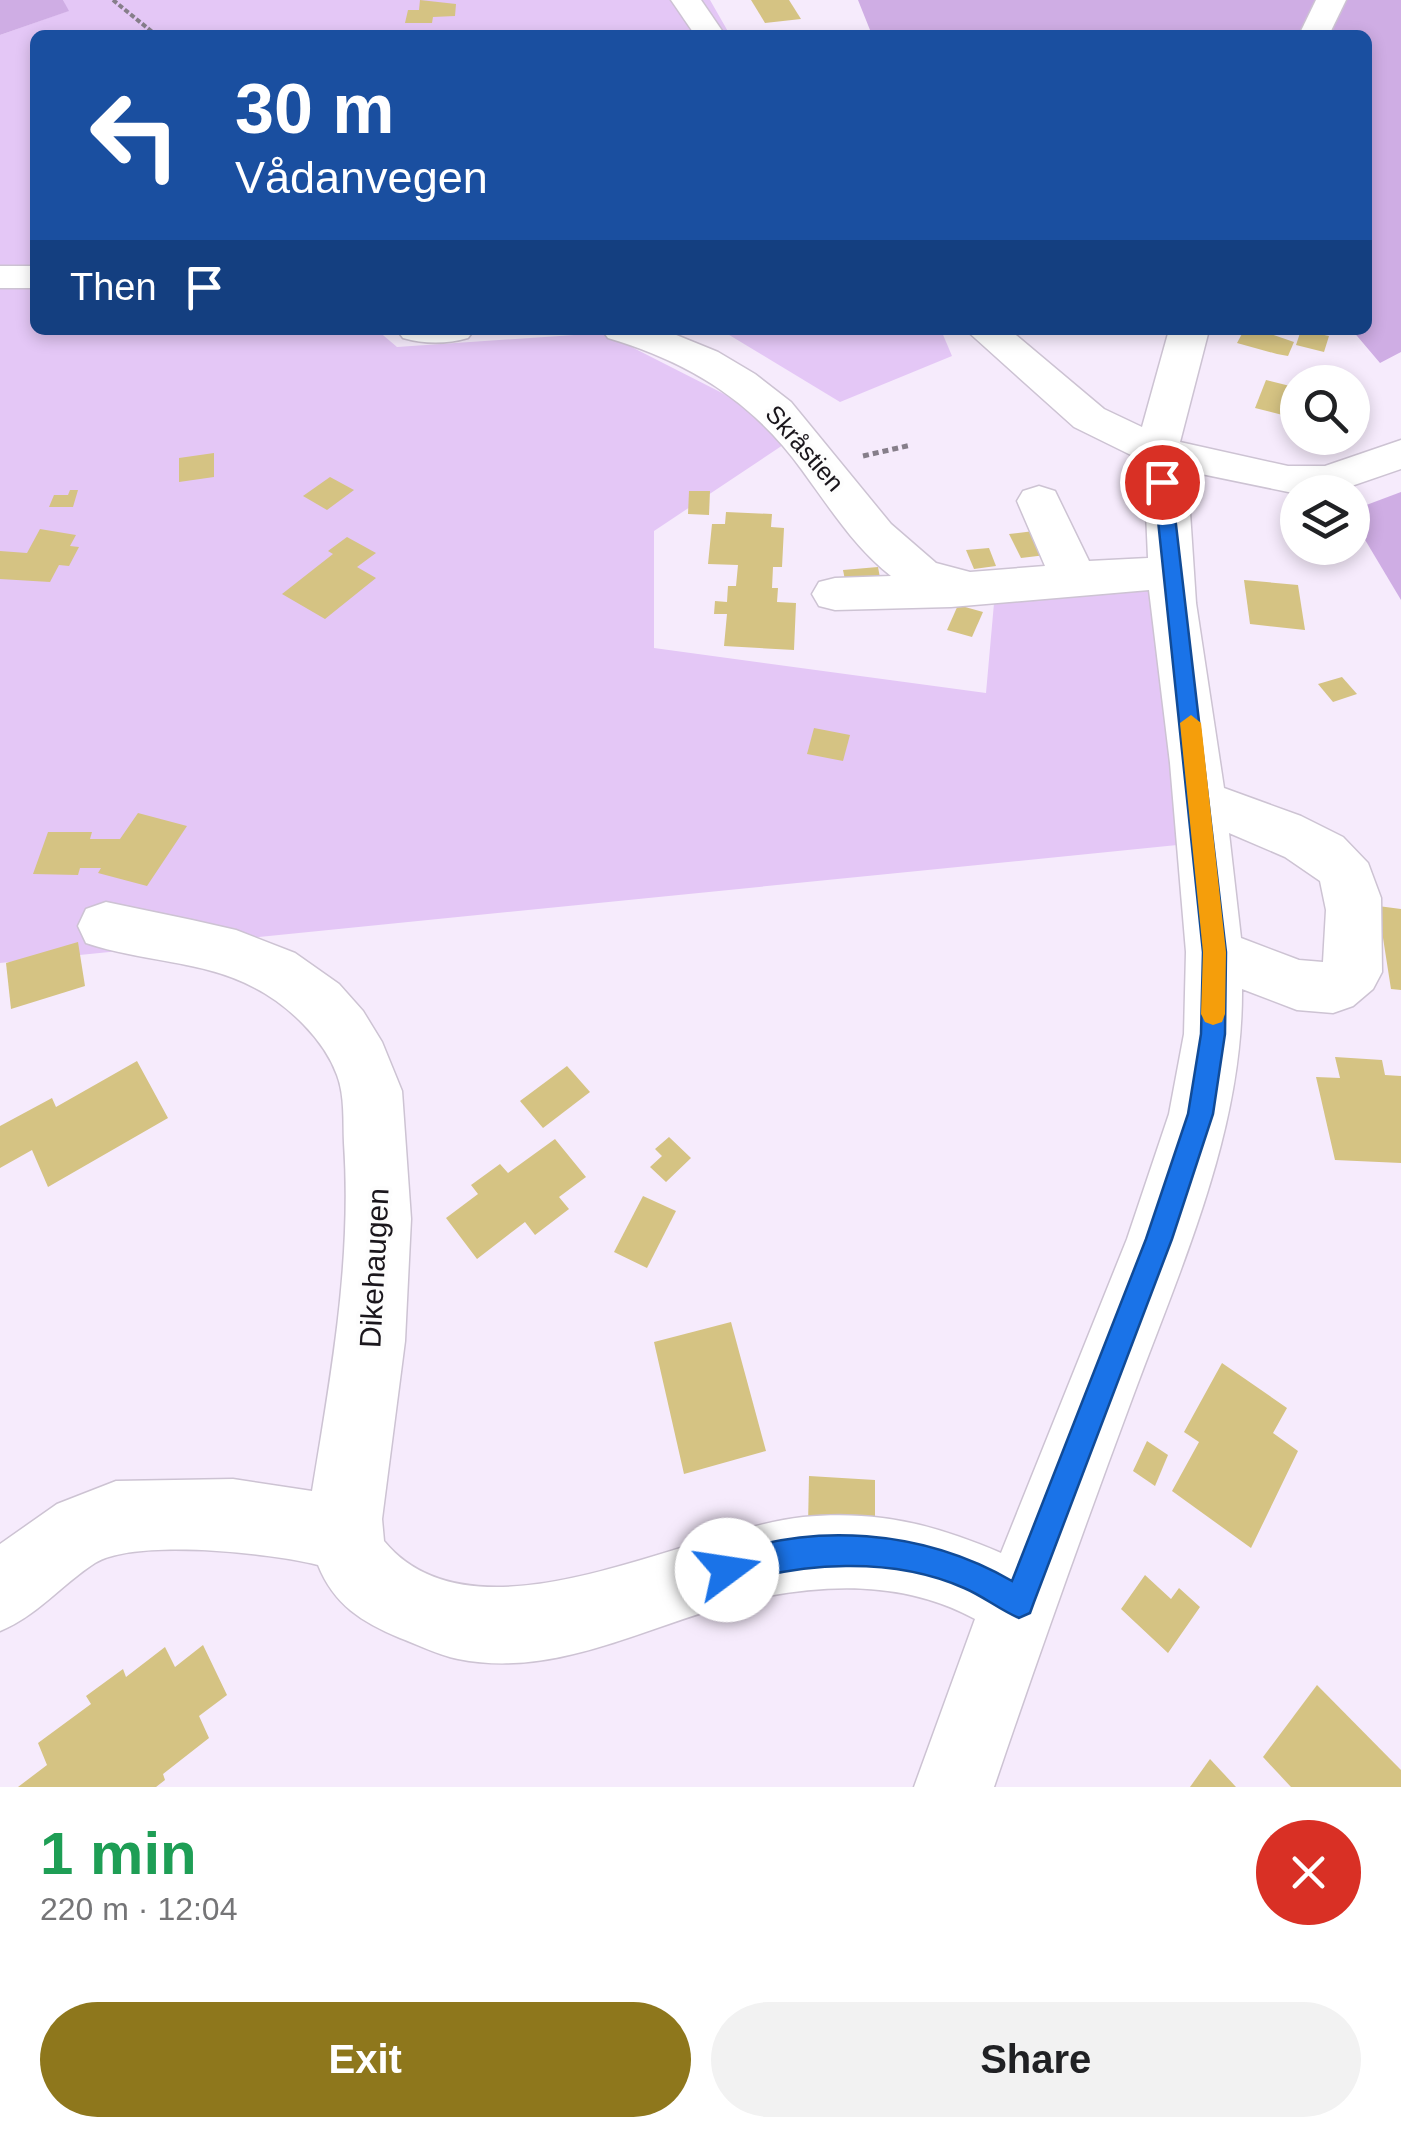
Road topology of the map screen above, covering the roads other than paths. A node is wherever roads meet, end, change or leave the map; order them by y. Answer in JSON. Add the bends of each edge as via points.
{"nodes":[{"id":1,"x":686,"y":0,"type":"edge"},
{"id":2,"x":1331,"y":0,"type":"edge"},
{"id":3,"x":707,"y":30,"type":"edge"},
{"id":4,"x":1316,"y":30,"type":"edge"},
{"id":5,"x":0,"y":277,"type":"edge"},
{"id":6,"x":30,"y":277,"type":"edge"},
{"id":7,"x":638,"y":335,"type":"edge"},
{"id":8,"x":992,"y":335,"type":"edge"},
{"id":9,"x":1188,"y":335,"type":"edge"},
{"id":10,"x":1157,"y":452,"type":"junction"},
{"id":11,"x":1401,"y":454,"type":"edge"},
{"id":12,"x":1039,"y":500,"type":"dead end"},
{"id":13,"x":1172,"y":573,"type":"junction"},
{"id":14,"x":1074,"y":579,"type":"junction"},
{"id":15,"x":968,"y":590,"type":"junction"},
{"id":16,"x":834,"y":594,"type":"dead end"},
{"id":17,"x":1200,"y":800,"type":"junction"},
{"id":18,"x":106,"y":926,"type":"dead end"},
{"id":19,"x":1214,"y":952,"type":"junction"},
{"id":20,"x":346,"y":1538,"type":"junction"},
{"id":21,"x":0,"y":1594,"type":"edge"},
{"id":22,"x":1019,"y":1602,"type":"junction"},
{"id":23,"x":954,"y":1787,"type":"edge"}],
"edges":[{"from":1,"to":3,"type":"street"},
{"from":2,"to":4,"type":"street"},
{"from":5,"to":6,"type":"street"},
{"from":7,"to":15,"type":"street","name":"Skråstien","via":[[694,352],[738,379],[778,413],[900,562],[940,584]]},
{"from":8,"to":10,"type":"street","via":[[1090,418]]},
{"from":9,"to":10,"type":"street"},
{"from":10,"to":11,"type":"street","via":[[1288,480],[1328,480]]},
{"from":10,"to":13,"type":"street"},
{"from":12,"to":14,"type":"street"},
{"from":13,"to":14,"type":"street","name":"Skråstien"},
{"from":13,"to":17,"type":"street"},
{"from":14,"to":15,"type":"street","name":"Skråstien"},
{"from":15,"to":16,"type":"street","name":"Skråstien"},
{"from":17,"to":19,"type":"street"},
{"from":17,"to":19,"type":"street","via":[[1319,849],[1351,882],[1353,972],[1333,988],[1297,985]]},
{"from":18,"to":20,"type":"street","name":"Dikehaugen","via":[[272,968],[339,1023],[368,1078],[381,1241]]},
{"from":19,"to":22,"type":"street","via":[[1213,1034],[1200,1114],[1159,1239]]},
{"from":20,"to":21,"type":"street","via":[[306,1522],[227,1513],[116,1517],[42,1555]]},
{"from":20,"to":22,"type":"street","via":[[358,1570],[386,1592],[436,1617],[502,1626],[561,1622],[756,1561],[851,1550],[910,1556],[971,1574]]},
{"from":22,"to":23,"type":"street"}]}
